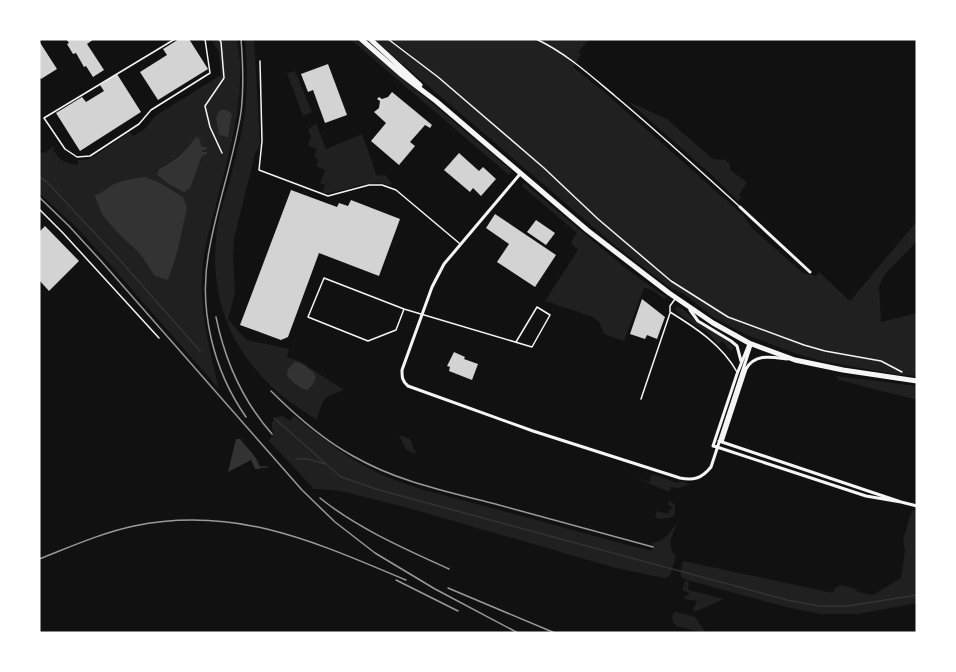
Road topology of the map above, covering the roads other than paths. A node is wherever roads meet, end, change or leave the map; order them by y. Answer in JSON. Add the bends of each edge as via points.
{"nodes":[{"id":1,"x":175,"y":39,"type":"edge"},
{"id":2,"x":205,"y":39,"type":"edge"},
{"id":3,"x":219,"y":39,"type":"edge"},
{"id":4,"x":361,"y":39,"type":"edge"},
{"id":5,"x":370,"y":39,"type":"edge"},
{"id":6,"x":536,"y":39,"type":"edge"},
{"id":7,"x":260,"y":61,"type":"dead end"},
{"id":8,"x":436,"y":101,"type":"junction"},
{"id":9,"x":222,"y":153,"type":"dead end"},
{"id":10,"x":521,"y":173,"type":"junction"},
{"id":11,"x":740,"y":207,"type":"joint"},
{"id":12,"x":39,"y":209,"type":"edge"},
{"id":13,"x":460,"y":244,"type":"junction"},
{"id":14,"x":810,"y":272,"type":"dead end"},
{"id":15,"x":676,"y":298,"type":"junction"},
{"id":16,"x":687,"y":306,"type":"junction"},
{"id":17,"x":404,"y":309,"type":"junction"},
{"id":18,"x":670,"y":312,"type":"junction"},
{"id":19,"x":422,"y":314,"type":"junction"},
{"id":20,"x":159,"y":338,"type":"dead end"},
{"id":21,"x":516,"y":342,"type":"junction"},
{"id":22,"x":750,"y":343,"type":"junction"},
{"id":23,"x":795,"y":360,"type":"junction"},
{"id":24,"x":741,"y":363,"type":"junction"},
{"id":25,"x":737,"y":374,"type":"junction"},
{"id":26,"x":917,"y":381,"type":"edge"},
{"id":27,"x":641,"y":399,"type":"dead end"},
{"id":28,"x":720,"y":441,"type":"junction"},
{"id":29,"x":717,"y":447,"type":"junction"},
{"id":30,"x":901,"y":502,"type":"junction"},
{"id":31,"x":917,"y":506,"type":"edge"}],
"edges":[{"from":1,"to":2,"type":"lane","via":[[44,118],[65,149],[77,157],[90,156],[139,124],[151,110],[210,73]]},
{"from":3,"to":9,"type":"lane","via":[[224,78],[205,106]]},
{"from":4,"to":8,"type":"main road"},
{"from":5,"to":8,"type":"main road"},
{"from":6,"to":11,"type":"lane","via":[[588,73]]},
{"from":7,"to":13,"type":"lane","via":[[259,170],[328,196],[369,184],[389,187]]},
{"from":8,"to":10,"type":"main road"},
{"from":10,"to":13,"type":"street"},
{"from":10,"to":15,"type":"main road"},
{"from":11,"to":14,"type":"street"},
{"from":12,"to":20,"type":"lane"},
{"from":13,"to":19,"type":"street","via":[[444,264]]},
{"from":15,"to":16,"type":"main road"},
{"from":15,"to":18,"type":"lane"},
{"from":16,"to":22,"type":"main road"},
{"from":16,"to":24,"type":"street","via":[[698,321],[731,341],[739,351]]},
{"from":17,"to":17,"type":"lane","via":[[324,278],[308,317],[368,341],[396,330]]},
{"from":17,"to":19,"type":"lane"},
{"from":18,"to":25,"type":"lane","via":[[705,334]]},
{"from":18,"to":27,"type":"lane"},
{"from":19,"to":21,"type":"lane"},
{"from":19,"to":29,"type":"street","via":[[402,370],[408,386],[532,431],[690,480],[711,467]]},
{"from":21,"to":21,"type":"lane","via":[[532,347],[550,315],[537,307]]},
{"from":22,"to":23,"type":"main road"},
{"from":22,"to":24,"type":"street"},
{"from":22,"to":28,"type":"street"},
{"from":23,"to":26,"type":"main road"},
{"from":23,"to":28,"type":"street","via":[[766,357],[748,364]]},
{"from":24,"to":25,"type":"street"},
{"from":25,"to":29,"type":"street","via":[[713,446]]},
{"from":28,"to":29,"type":"street"},
{"from":28,"to":30,"type":"street"},
{"from":29,"to":30,"type":"street","via":[[866,495]]},
{"from":30,"to":31,"type":"street"}]}
